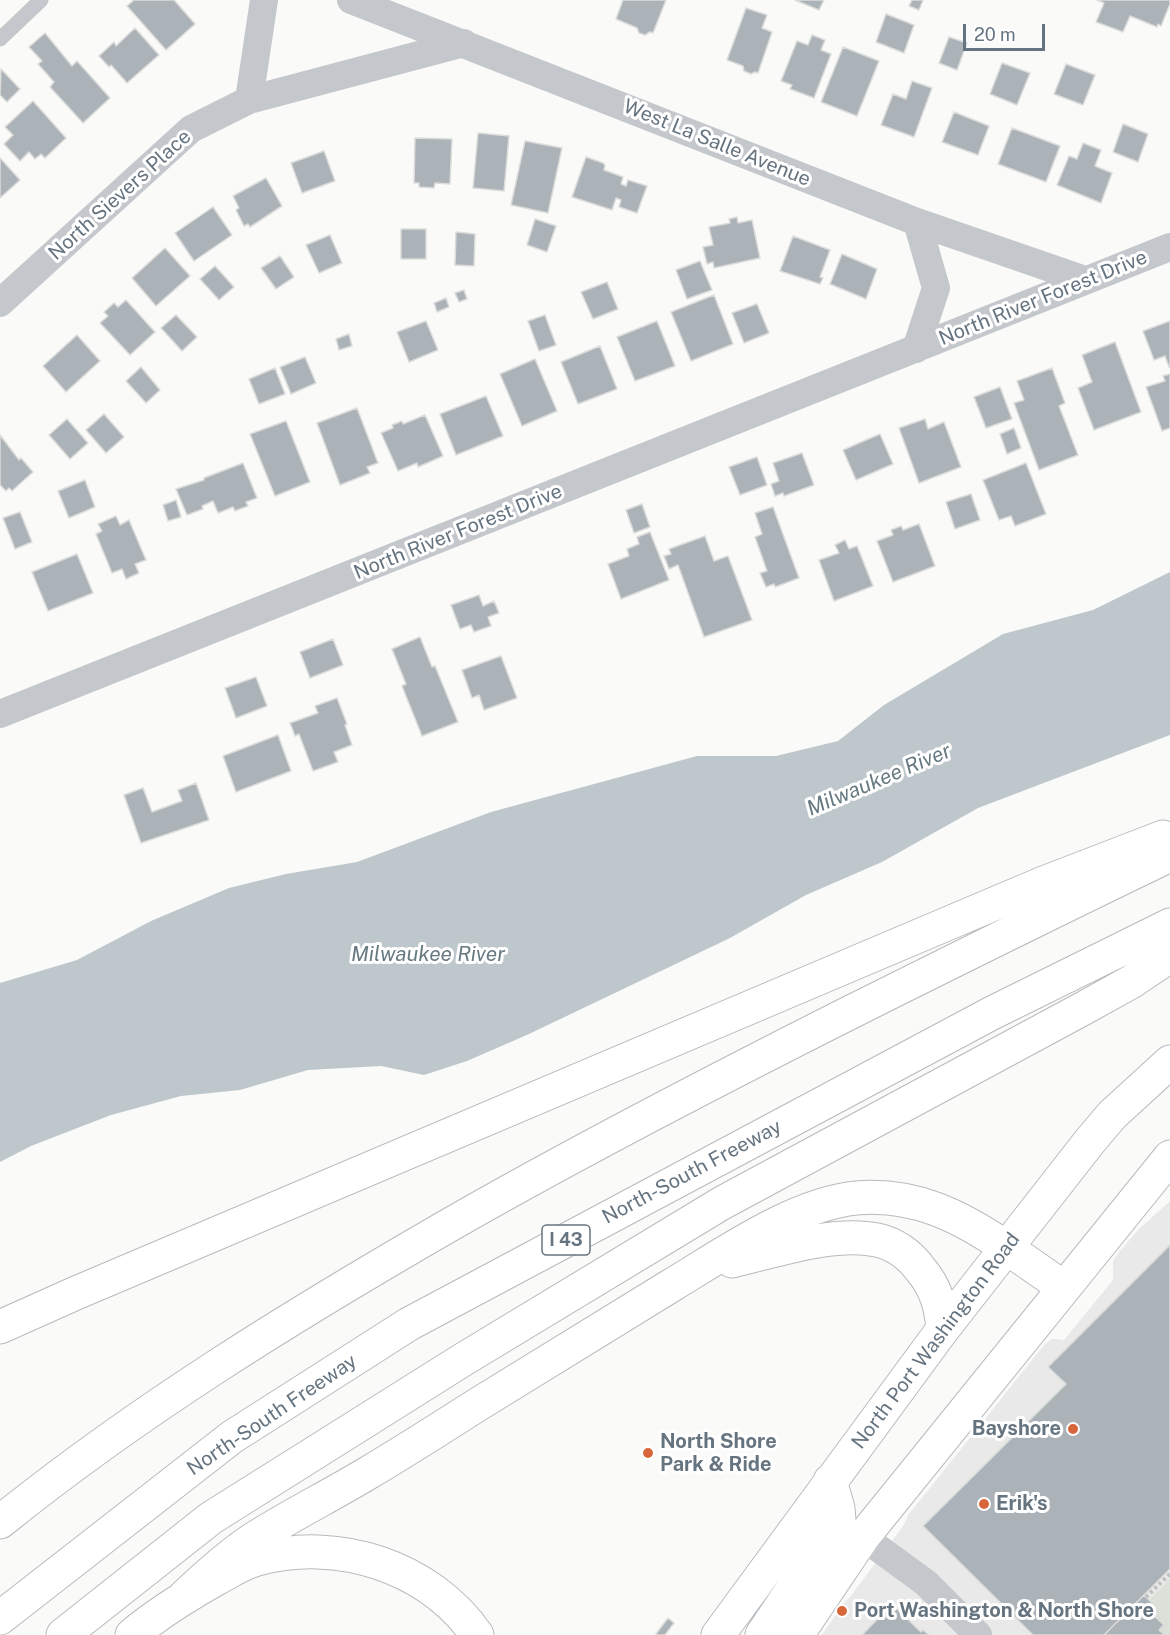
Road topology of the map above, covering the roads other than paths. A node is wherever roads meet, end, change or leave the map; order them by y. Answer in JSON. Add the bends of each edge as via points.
{"nodes":[{"id":1,"x":41,"y":0,"type":"edge"},
{"id":2,"x":264,"y":0,"type":"edge"},
{"id":3,"x":351,"y":0,"type":"edge"},
{"id":4,"x":0,"y":39,"type":"edge"},
{"id":5,"x":464,"y":43,"type":"junction"},
{"id":6,"x":249,"y":100,"type":"junction"},
{"id":7,"x":917,"y":222,"type":"junction"},
{"id":8,"x":1170,"y":247,"type":"edge"},
{"id":9,"x":1085,"y":280,"type":"junction"},
{"id":10,"x":0,"y":303,"type":"edge"},
{"id":11,"x":916,"y":349,"type":"junction"},
{"id":12,"x":0,"y":714,"type":"edge"},
{"id":13,"x":1170,"y":834,"type":"edge"},
{"id":14,"x":1170,"y":855,"type":"edge"},
{"id":15,"x":1170,"y":925,"type":"edge"},
{"id":16,"x":1170,"y":956,"type":"edge"},
{"id":17,"x":1170,"y":1062,"type":"edge"},
{"id":18,"x":1170,"y":1157,"type":"edge"},
{"id":19,"x":1007,"y":1248,"type":"junction"},
{"id":20,"x":701,"y":1268,"type":"junction"},
{"id":21,"x":1063,"y":1287,"type":"junction"},
{"id":22,"x":9,"y":1325,"type":"edge"},
{"id":23,"x":943,"y":1329,"type":"junction"},
{"id":24,"x":830,"y":1481,"type":"junction"},
{"id":25,"x":0,"y":1522,"type":"edge"},
{"id":26,"x":863,"y":1537,"type":"junction"},
{"id":27,"x":183,"y":1598,"type":"junction"},
{"id":28,"x":0,"y":1618,"type":"edge"},
{"id":29,"x":63,"y":1635,"type":"edge"},
{"id":30,"x":132,"y":1635,"type":"edge"},
{"id":31,"x":477,"y":1635,"type":"edge"},
{"id":32,"x":718,"y":1635,"type":"edge"},
{"id":33,"x":762,"y":1635,"type":"edge"},
{"id":34,"x":797,"y":1635,"type":"edge"},
{"id":35,"x":978,"y":1635,"type":"edge"}],
"edges":[{"from":1,"to":4,"type":"lane"},
{"from":2,"to":6,"type":"street"},
{"from":3,"to":5,"type":"street","name":"West La Salle Avenue"},
{"from":5,"to":6,"type":"street","name":"North Sievers Place"},
{"from":5,"to":7,"type":"street","name":"West La Salle Avenue"},
{"from":6,"to":10,"type":"street","name":"North Sievers Place","via":[[191,129]]},
{"from":7,"to":9,"type":"street","name":"West La Salle Avenue"},
{"from":7,"to":11,"type":"street","name":"North River Forest Drive","via":[[936,288]]},
{"from":8,"to":9,"type":"street","name":"North River Forest Drive"},
{"from":9,"to":11,"type":"street","name":"North River Forest Drive"},
{"from":11,"to":12,"type":"street","name":"North River Forest Drive"},
{"from":13,"to":22,"type":"main road","via":[[1041,884]]},
{"from":14,"to":25,"type":"main road","via":[[683,1096],[531,1178],[357,1280],[157,1406]]},
{"from":15,"to":28,"type":"main road","name":"North-South Freeway","number":"I 43","via":[[1001,1008],[409,1324],[232,1437]]},
{"from":16,"to":29,"type":"main road","via":[[1084,1008],[722,1203],[464,1359],[211,1518]]},
{"from":17,"to":19,"type":"main road","name":"North Port Washington Road","via":[[1112,1115]]},
{"from":18,"to":21,"type":"main road"},
{"from":19,"to":20,"type":"main road","via":[[942,1210],[917,1202],[856,1198],[794,1215]]},
{"from":19,"to":21,"type":"main road"},
{"from":19,"to":23,"type":"main road","name":"North Port Washington Road"},
{"from":20,"to":23,"type":"main road","via":[[824,1241],[878,1240],[898,1248],[924,1273],[938,1296]]},
{"from":20,"to":27,"type":"main road","via":[[253,1540]]},
{"from":21,"to":26,"type":"main road"},
{"from":23,"to":24,"type":"main road","name":"North Port Washington Road"},
{"from":24,"to":32,"type":"main road","name":"North Port Washington Road"},
{"from":24,"to":33,"type":"main road","via":[[839,1520]]},
{"from":26,"to":34,"type":"main road"},
{"from":26,"to":35,"type":"street","via":[[926,1583]]},
{"from":27,"to":30,"type":"main road"},
{"from":27,"to":31,"type":"main road","via":[[256,1560],[298,1552],[337,1552],[373,1561],[423,1584],[458,1611]]}]}
